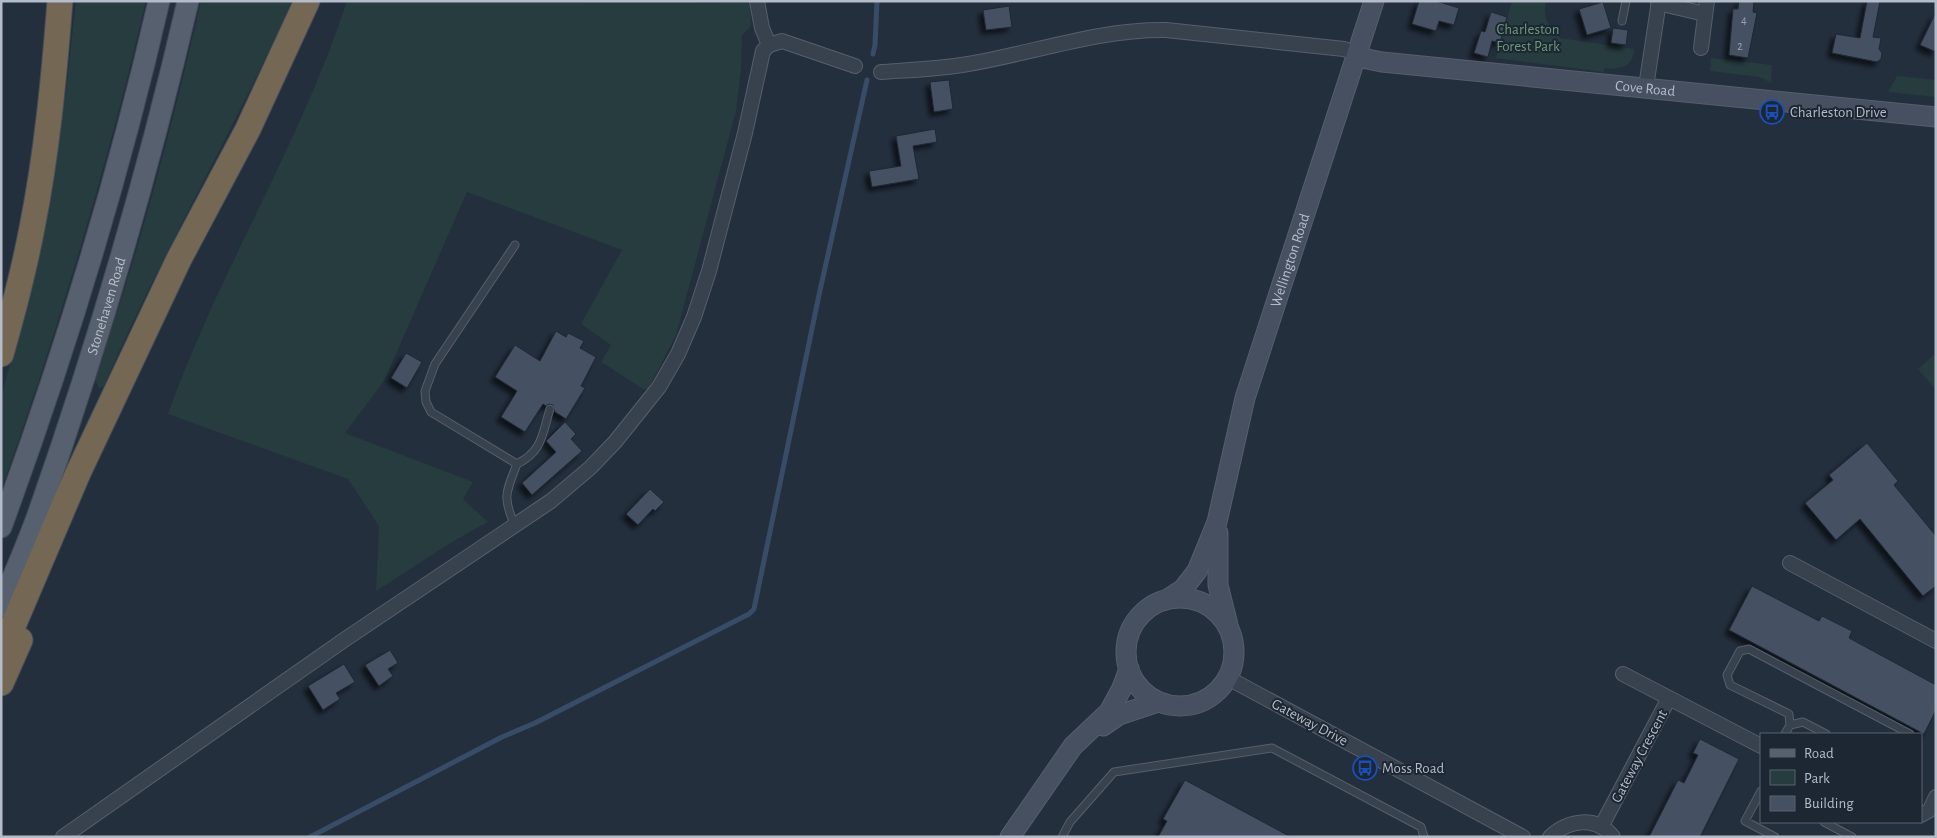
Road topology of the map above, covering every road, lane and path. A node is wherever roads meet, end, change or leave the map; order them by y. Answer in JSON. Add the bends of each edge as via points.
{"nodes":[{"id":1,"x":60,"y":1,"type":"edge"},
{"id":2,"x":159,"y":1,"type":"edge"},
{"id":3,"x":188,"y":1,"type":"edge"},
{"id":4,"x":307,"y":1,"type":"edge"},
{"id":5,"x":757,"y":1,"type":"edge"},
{"id":6,"x":1374,"y":1,"type":"edge"},
{"id":7,"x":1626,"y":1,"type":"edge"},
{"id":8,"x":1659,"y":2,"type":"edge"},
{"id":9,"x":1706,"y":8,"type":"edge"},
{"id":10,"x":1622,"y":21,"type":"dead end"},
{"id":11,"x":769,"y":45,"type":"junction"},
{"id":12,"x":1701,"y":48,"type":"dead end"},
{"id":13,"x":1357,"y":54,"type":"junction"},
{"id":14,"x":855,"y":66,"type":"dead end"},
{"id":15,"x":881,"y":72,"type":"dead end"},
{"id":16,"x":1646,"y":87,"type":"junction"},
{"id":17,"x":1936,"y":117,"type":"edge"},
{"id":18,"x":515,"y":245,"type":"dead end"},
{"id":19,"x":1,"y":354,"type":"edge"},
{"id":20,"x":114,"y":400,"type":"junction"},
{"id":21,"x":550,"y":409,"type":"dead end"},
{"id":22,"x":517,"y":464,"type":"junction"},
{"id":23,"x":1218,"y":522,"type":"junction"},
{"id":24,"x":515,"y":526,"type":"junction"},
{"id":25,"x":1,"y":527,"type":"edge"},
{"id":26,"x":1790,"y":563,"type":"dead end"},
{"id":27,"x":1166,"y":600,"type":"junction"},
{"id":28,"x":1,"y":606,"type":"edge"},
{"id":29,"x":1229,"y":628,"type":"junction"},
{"id":30,"x":1936,"y":641,"type":"edge"},
{"id":31,"x":1,"y":654,"type":"edge"},
{"id":32,"x":1129,"y":669,"type":"junction"},
{"id":33,"x":1623,"y":674,"type":"dead end"},
{"id":34,"x":1228,"y":678,"type":"junction"},
{"id":35,"x":1,"y":684,"type":"edge"},
{"id":36,"x":1669,"y":698,"type":"junction"},
{"id":37,"x":1158,"y":702,"type":"junction"},
{"id":38,"x":1790,"y":724,"type":"junction"},
{"id":39,"x":1786,"y":733,"type":"edge"},
{"id":40,"x":1824,"y":733,"type":"edge"},
{"id":41,"x":1908,"y":733,"type":"edge"},
{"id":42,"x":1760,"y":745,"type":"edge"},
{"id":43,"x":1073,"y":746,"type":"junction"},
{"id":44,"x":1760,"y":793,"type":"edge"},
{"id":45,"x":1936,"y":797,"type":"edge"},
{"id":46,"x":1922,"y":814,"type":"edge"},
{"id":47,"x":1826,"y":823,"type":"edge"},
{"id":48,"x":1601,"y":827,"type":"junction"},
{"id":49,"x":63,"y":837,"type":"edge"},
{"id":50,"x":1010,"y":837,"type":"edge"},
{"id":51,"x":1062,"y":837,"type":"edge"},
{"id":52,"x":1424,"y":837,"type":"edge"},
{"id":53,"x":1523,"y":837,"type":"edge"},
{"id":54,"x":1550,"y":837,"type":"edge"},
{"id":55,"x":1613,"y":837,"type":"edge"},
{"id":56,"x":1775,"y":837,"type":"edge"},
{"id":57,"x":1852,"y":837,"type":"edge"}],
"edges":[{"from":1,"to":19,"type":"highway","via":[[36,205]]},
{"from":2,"to":25,"type":"main road","name":"Stonehaven Road","via":[[96,246]]},
{"from":3,"to":28,"type":"main road","name":"Stonehaven Road","via":[[166,97],[116,275],[38,513]]},
{"from":4,"to":20,"type":"highway","via":[[248,129],[180,259]]},
{"from":5,"to":11,"type":"street"},
{"from":6,"to":13,"type":"street","name":"Wellington Road"},
{"from":7,"to":10,"type":"lane"},
{"from":8,"to":9,"type":"street"},
{"from":8,"to":16,"type":"street"},
{"from":9,"to":12,"type":"street"},
{"from":11,"to":14,"type":"street","via":[[789,42]]},
{"from":11,"to":24,"type":"street","via":[[761,56],[745,133],[709,270],[678,354],[659,387],[615,442],[551,501]]},
{"from":13,"to":15,"type":"street","via":[[1344,49],[1144,30],[1099,36],[968,64]]},
{"from":13,"to":16,"type":"street","name":"Cove Road","via":[[1382,62]]},
{"from":13,"to":23,"type":"street","name":"Wellington Road","via":[[1244,398]]},
{"from":16,"to":17,"type":"street","name":"Cove Road"},
{"from":18,"to":22,"type":"lane","via":[[435,364],[425,391],[426,402],[432,412]]},
{"from":20,"to":31,"type":"highway","via":[[78,473]]},
{"from":20,"to":35,"type":"highway","via":[[82,488]]},
{"from":21,"to":22,"type":"lane","via":[[538,448],[530,458]]},
{"from":22,"to":24,"type":"lane","via":[[506,501]]},
{"from":23,"to":27,"type":"street","name":"Wellington Road","via":[[1197,571],[1183,589]]},
{"from":23,"to":29,"type":"street","name":"Wellington Road","via":[[1218,585]]},
{"from":24,"to":49,"type":"street","via":[[336,645]]},
{"from":26,"to":30,"type":"street"},
{"from":27,"to":29,"type":"street","via":[[1196,600],[1210,606]]},
{"from":27,"to":32,"type":"street","via":[[1147,610],[1132,626],[1127,640]]},
{"from":29,"to":34,"type":"street","via":[[1234,644],[1234,662]]},
{"from":32,"to":37,"type":"street","via":[[1135,683]]},
{"from":32,"to":43,"type":"street","via":[[1110,712]]},
{"from":33,"to":36,"type":"street"},
{"from":34,"to":37,"type":"street","via":[[1206,700],[1190,706]]},
{"from":34,"to":53,"type":"street","name":"Gateway Drive"},
{"from":36,"to":42,"type":"street","name":"Gateway Crescent"},
{"from":36,"to":48,"type":"street","name":"Gateway Crescent"},
{"from":37,"to":43,"type":"street","via":[[1119,715]]},
{"from":38,"to":39,"type":"lane"},
{"from":38,"to":40,"type":"lane","via":[[1803,722]]},
{"from":38,"to":41,"type":"lane","via":[[1788,714],[1730,685],[1726,675],[1740,651],[1749,649]]},
{"from":43,"to":50,"type":"street"},
{"from":44,"to":56,"type":"lane","via":[[1745,821]]},
{"from":45,"to":46,"type":"street","via":[[1930,810]]},
{"from":47,"to":57,"type":"lane"},
{"from":48,"to":54,"type":"street","via":[[1588,822],[1574,822]]},
{"from":48,"to":55,"type":"street"},
{"from":51,"to":52,"type":"lane","via":[[1070,822],[1114,772],[1272,748],[1421,827]]}]}
